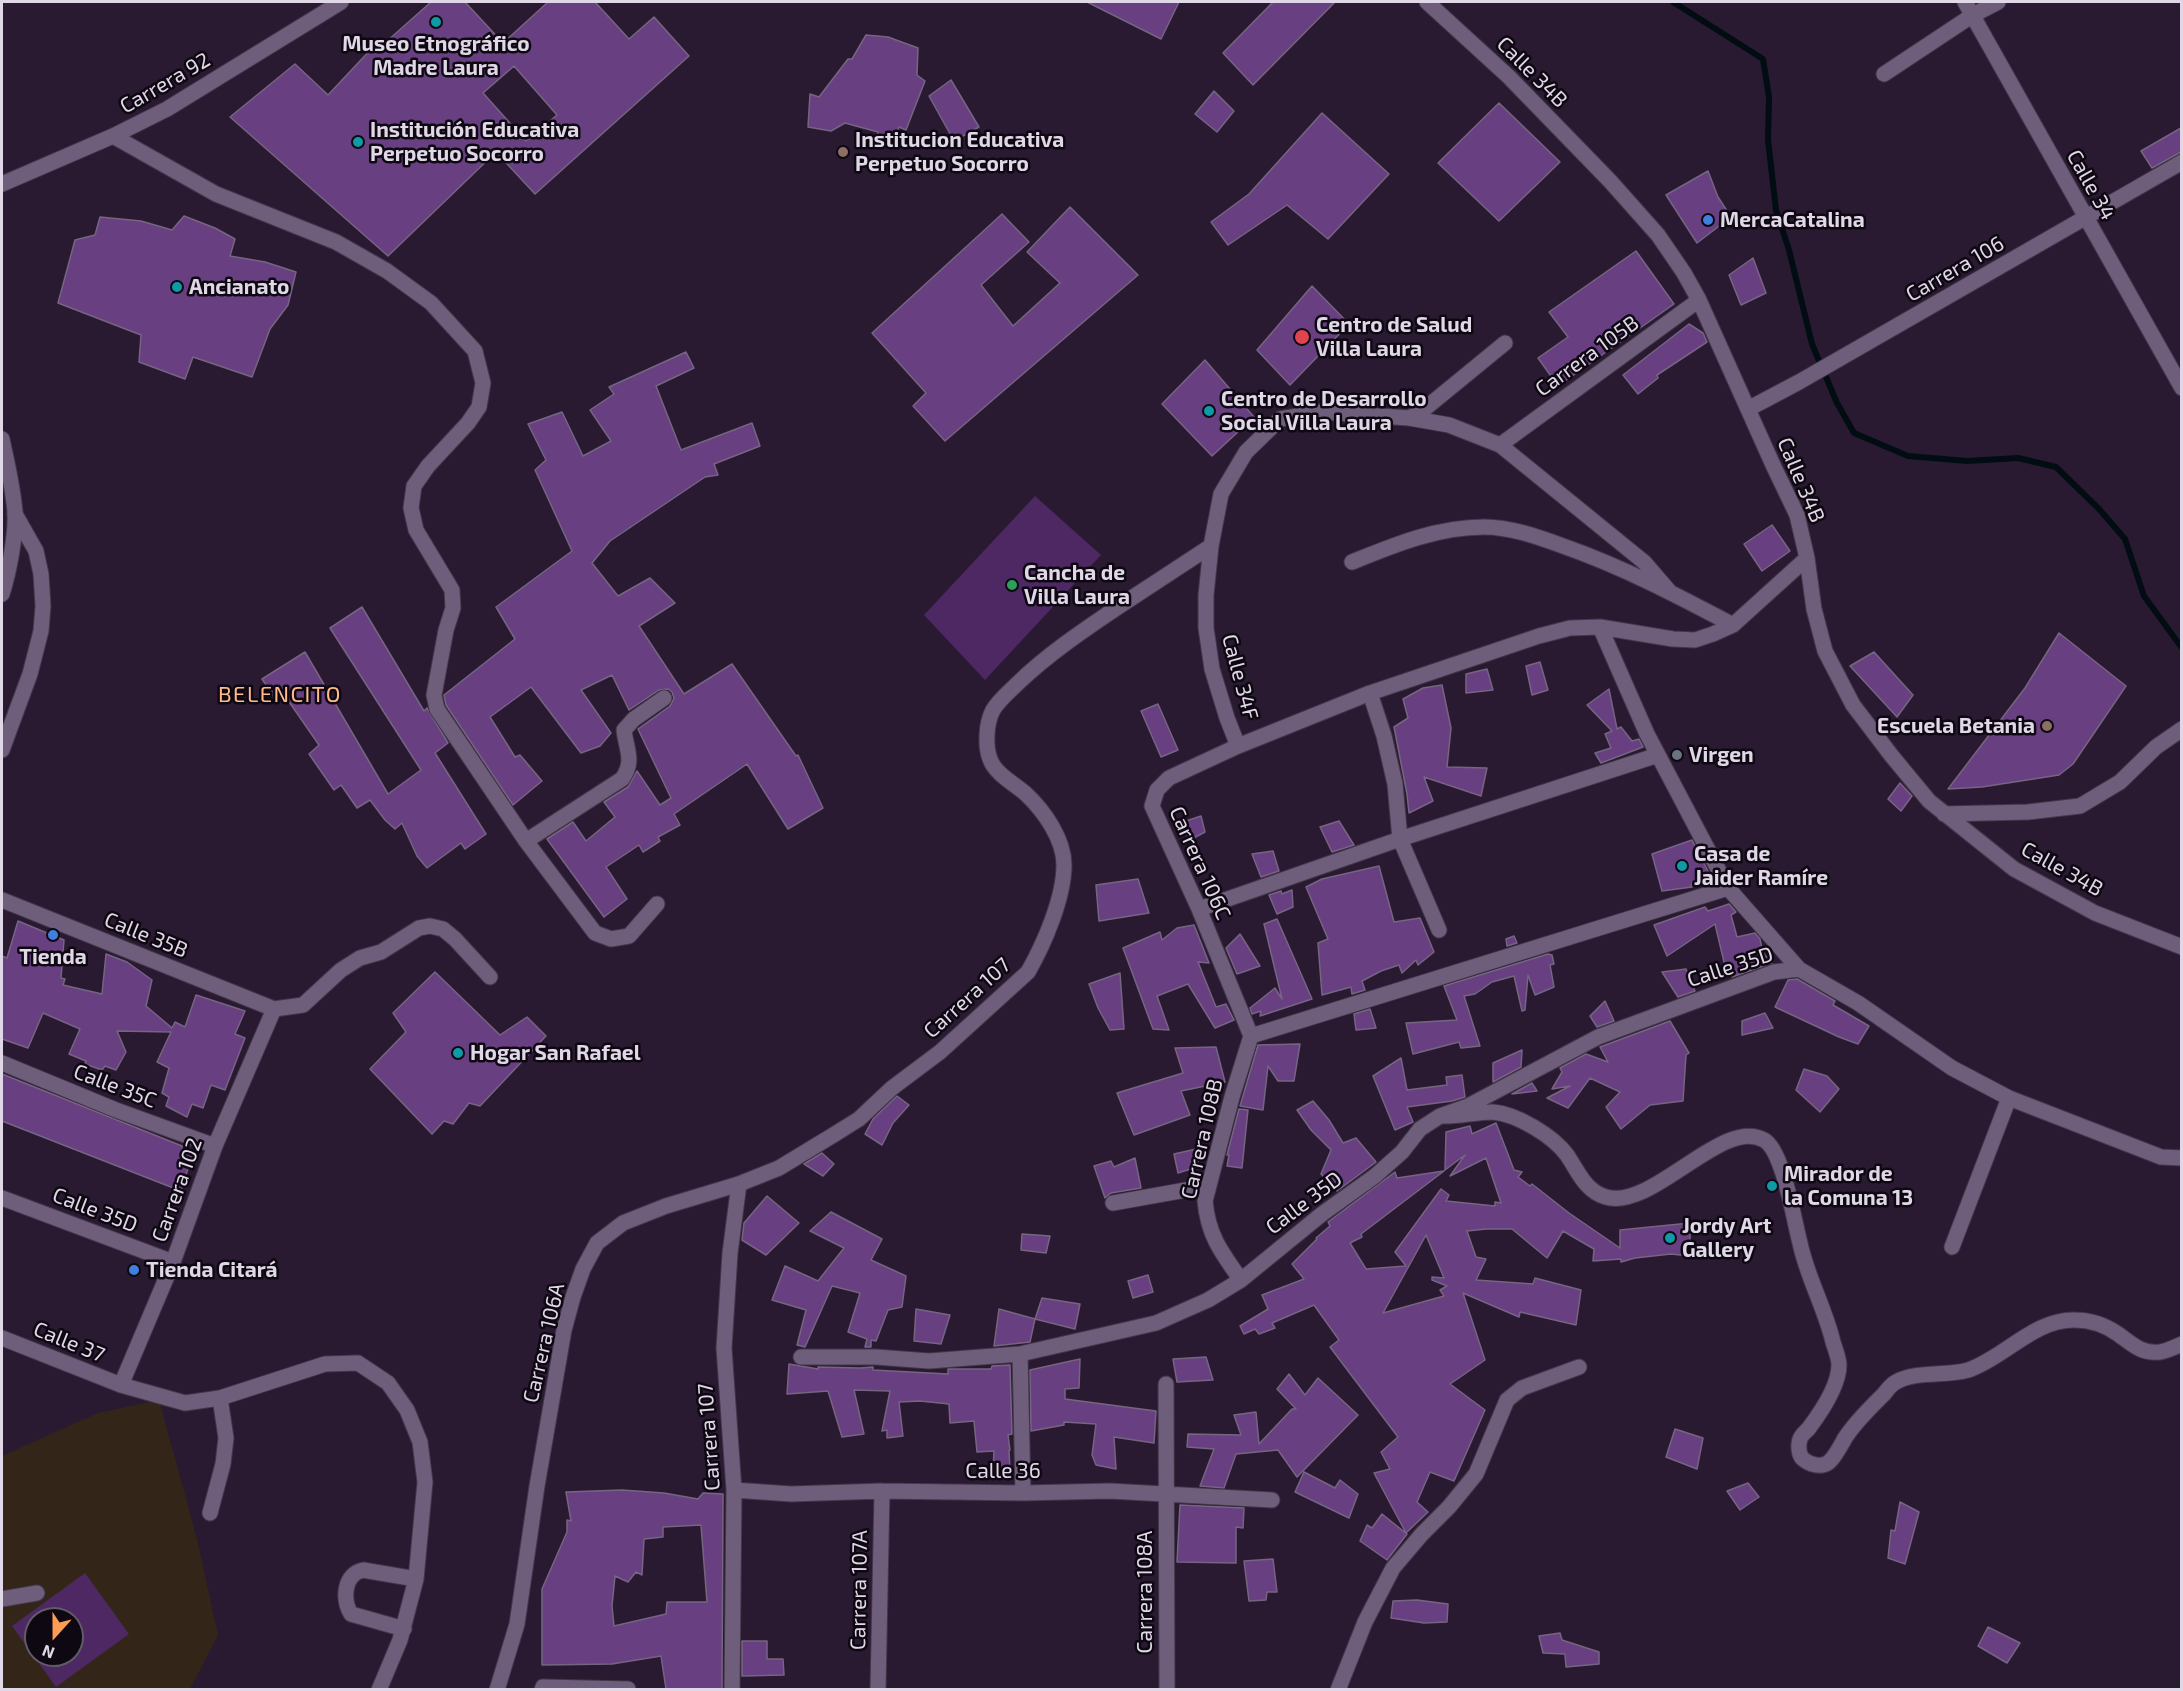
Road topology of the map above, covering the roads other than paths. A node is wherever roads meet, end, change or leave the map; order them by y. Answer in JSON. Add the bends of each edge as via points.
{"nodes":[{"id":1,"x":340,"y":2,"type":"edge"},
{"id":2,"x":1426,"y":2,"type":"edge"},
{"id":3,"x":1965,"y":2,"type":"edge"},
{"id":4,"x":1998,"y":2,"type":"edge"},
{"id":5,"x":1973,"y":15,"type":"junction"},
{"id":6,"x":1884,"y":74,"type":"dead end"},
{"id":7,"x":113,"y":136,"type":"junction"},
{"id":8,"x":2181,"y":162,"type":"edge"},
{"id":9,"x":2,"y":184,"type":"edge"},
{"id":10,"x":2086,"y":218,"type":"junction"},
{"id":11,"x":1699,"y":300,"type":"junction"},
{"id":12,"x":1505,"y":343,"type":"dead end"},
{"id":13,"x":2180,"y":383,"type":"edge"},
{"id":14,"x":1748,"y":410,"type":"junction"},
{"id":15,"x":1409,"y":418,"type":"junction"},
{"id":16,"x":2,"y":439,"type":"edge"},
{"id":17,"x":1500,"y":445,"type":"junction"},
{"id":18,"x":15,"y":514,"type":"junction"},
{"id":19,"x":1211,"y":546,"type":"junction"},
{"id":20,"x":1807,"y":558,"type":"junction"},
{"id":21,"x":1352,"y":562,"type":"dead end"},
{"id":22,"x":1669,"y":591,"type":"junction"},
{"id":23,"x":2,"y":594,"type":"edge"},
{"id":24,"x":1734,"y":625,"type":"junction"},
{"id":25,"x":1600,"y":627,"type":"junction"},
{"id":26,"x":1370,"y":693,"type":"junction"},
{"id":27,"x":664,"y":698,"type":"dead end"},
{"id":28,"x":2181,"y":729,"type":"edge"},
{"id":29,"x":1238,"y":746,"type":"junction"},
{"id":30,"x":2,"y":750,"type":"edge"},
{"id":31,"x":1658,"y":755,"type":"junction"},
{"id":32,"x":1944,"y":814,"type":"junction"},
{"id":33,"x":1401,"y":839,"type":"junction"},
{"id":34,"x":526,"y":841,"type":"junction"},
{"id":35,"x":1728,"y":888,"type":"junction"},
{"id":36,"x":2,"y":900,"type":"edge"},
{"id":37,"x":657,"y":904,"type":"dead end"},
{"id":38,"x":1199,"y":909,"type":"junction"},
{"id":39,"x":1439,"y":930,"type":"dead end"},
{"id":40,"x":2181,"y":947,"type":"edge"},
{"id":41,"x":1799,"y":969,"type":"junction"},
{"id":42,"x":490,"y":976,"type":"dead end"},
{"id":43,"x":274,"y":1009,"type":"junction"},
{"id":44,"x":1251,"y":1036,"type":"junction"},
{"id":45,"x":2,"y":1063,"type":"edge"},
{"id":46,"x":2009,"y":1098,"type":"junction"},
{"id":47,"x":1440,"y":1116,"type":"junction"},
{"id":48,"x":215,"y":1146,"type":"junction"},
{"id":49,"x":814,"y":1146,"type":"joint"},
{"id":50,"x":2181,"y":1158,"type":"edge"},
{"id":51,"x":739,"y":1184,"type":"junction"},
{"id":52,"x":1208,"y":1186,"type":"junction"},
{"id":53,"x":2,"y":1197,"type":"edge"},
{"id":54,"x":1113,"y":1203,"type":"dead end"},
{"id":55,"x":1952,"y":1247,"type":"dead end"},
{"id":56,"x":173,"y":1262,"type":"junction"},
{"id":57,"x":1241,"y":1280,"type":"junction"},
{"id":58,"x":2,"y":1338,"type":"edge"},
{"id":59,"x":2181,"y":1344,"type":"edge"},
{"id":60,"x":1020,"y":1354,"type":"junction"},
{"id":61,"x":801,"y":1357,"type":"dead end"},
{"id":62,"x":1579,"y":1367,"type":"dead end"},
{"id":63,"x":1166,"y":1384,"type":"dead end"},
{"id":64,"x":121,"y":1385,"type":"junction"},
{"id":65,"x":220,"y":1398,"type":"junction"},
{"id":66,"x":734,"y":1490,"type":"junction"},
{"id":67,"x":882,"y":1491,"type":"junction"},
{"id":68,"x":1023,"y":1493,"type":"junction"},
{"id":69,"x":1166,"y":1495,"type":"junction"},
{"id":70,"x":1272,"y":1500,"type":"dead end"},
{"id":71,"x":210,"y":1513,"type":"dead end"},
{"id":72,"x":416,"y":1579,"type":"junction"},
{"id":73,"x":37,"y":1593,"type":"dead end"},
{"id":74,"x":2,"y":1599,"type":"edge"},
{"id":75,"x":404,"y":1629,"type":"junction"},
{"id":76,"x":379,"y":1689,"type":"edge"},
{"id":77,"x":497,"y":1689,"type":"edge"},
{"id":78,"x":542,"y":1689,"type":"edge"},
{"id":79,"x":628,"y":1689,"type":"edge"},
{"id":80,"x":732,"y":1689,"type":"edge"},
{"id":81,"x":878,"y":1689,"type":"edge"},
{"id":82,"x":1167,"y":1689,"type":"edge"},
{"id":83,"x":1338,"y":1689,"type":"edge"}],
"edges":[{"from":1,"to":7,"type":"street","name":"Carrera 92","via":[[167,109]]},
{"from":2,"to":11,"type":"street","name":"Calle 34B","via":[[1509,76],[1610,182],[1658,235]]},
{"from":3,"to":5,"type":"street","name":"Calle 34"},
{"from":4,"to":5,"type":"street"},
{"from":5,"to":6,"type":"street"},
{"from":5,"to":10,"type":"street","name":"Calle 34"},
{"from":7,"to":9,"type":"street","name":"Carrera 92"},
{"from":7,"to":34,"type":"street","via":[[216,194],[336,242],[387,271],[431,303],[475,351],[483,383],[479,407],[414,486],[411,508],[416,530],[452,590],[453,608],[434,694],[437,709]]},
{"from":8,"to":10,"type":"street","name":"Carrera 106"},
{"from":10,"to":13,"type":"street","name":"Calle 34"},
{"from":10,"to":14,"type":"street","name":"Carrera 106"},
{"from":11,"to":14,"type":"street","name":"Calle 34B"},
{"from":11,"to":17,"type":"street","name":"Carrera 105B"},
{"from":12,"to":15,"type":"street"},
{"from":14,"to":20,"type":"street","name":"Calle 34B","via":[[1797,515]]},
{"from":15,"to":17,"type":"street","via":[[1449,425]]},
{"from":15,"to":19,"type":"street","via":[[1321,412],[1280,420],[1246,452],[1221,494]]},
{"from":16,"to":18,"type":"street"},
{"from":17,"to":22,"type":"street","via":[[1644,562]]},
{"from":18,"to":23,"type":"street"},
{"from":18,"to":30,"type":"street","via":[[36,551],[43,606],[30,674]]},
{"from":19,"to":29,"type":"street","name":"Calle 34F","via":[[1206,628],[1212,669]]},
{"from":19,"to":49,"type":"street","name":"Carrera 107","via":[[1063,645],[1025,676],[993,711],[988,734],[990,761],[1027,795],[1050,824],[1064,864],[1060,891],[1038,955],[1028,972],[940,1052],[859,1119]]},
{"from":20,"to":24,"type":"street"},
{"from":20,"to":32,"type":"street","name":"Calle 34B","via":[[1825,651],[1853,705],[1929,801]]},
{"from":21,"to":22,"type":"street","via":[[1443,531],[1484,527],[1534,536]]},
{"from":22,"to":24,"type":"street"},
{"from":24,"to":25,"type":"street","name":"Carrera 106C","via":[[1695,640]]},
{"from":25,"to":26,"type":"street","name":"Carrera 106C","via":[[1570,628],[1539,636]]},
{"from":25,"to":31,"type":"street"},
{"from":26,"to":29,"type":"street","name":"Carrera 106C"},
{"from":26,"to":33,"type":"street","via":[[1395,784]]},
{"from":27,"to":34,"type":"street","via":[[624,730],[630,760],[622,779]]},
{"from":28,"to":32,"type":"street","via":[[2120,782],[2080,806]]},
{"from":29,"to":38,"type":"street","name":"Carrera 106C","via":[[1169,778],[1157,790],[1152,806]]},
{"from":31,"to":33,"type":"street"},
{"from":31,"to":35,"type":"street"},
{"from":32,"to":40,"type":"street","name":"Calle 34B","via":[[2014,868],[2096,913]]},
{"from":33,"to":38,"type":"street"},
{"from":33,"to":39,"type":"street"},
{"from":34,"to":37,"type":"street","via":[[595,933],[611,939],[629,936]]},
{"from":35,"to":41,"type":"street"},
{"from":35,"to":44,"type":"street"},
{"from":36,"to":43,"type":"street","name":"Calle 35B"},
{"from":38,"to":44,"type":"street","name":"Carrera 106C"},
{"from":41,"to":46,"type":"street","via":[[1858,1003],[1952,1068]]},
{"from":41,"to":47,"type":"street","name":"Calle 35D","via":[[1774,972],[1598,1037]]},
{"from":42,"to":43,"type":"street","via":[[455,939],[443,929],[430,926],[419,928],[381,952],[360,958],[303,1005]]},
{"from":43,"to":48,"type":"street","name":"Carrera 102"},
{"from":44,"to":52,"type":"street","name":"Carrera 108B"},
{"from":45,"to":48,"type":"street","name":"Calle 35C"},
{"from":46,"to":50,"type":"street","via":[[2161,1157]]},
{"from":46,"to":55,"type":"street"},
{"from":47,"to":57,"type":"street","name":"Calle 35D","via":[[1420,1129],[1375,1176]]},
{"from":47,"to":59,"type":"street","via":[[1494,1112],[1522,1121],[1545,1133],[1566,1154],[1591,1190],[1606,1197],[1642,1193],[1716,1146],[1756,1136],[1767,1141],[1774,1148],[1805,1266],[1829,1324],[1839,1365],[1835,1383],[1800,1438],[1798,1450],[1811,1464],[1830,1462],[1856,1422],[1896,1382],[1967,1371],[2058,1321],[2098,1323],[2148,1352],[2162,1352]]},
{"from":48,"to":56,"type":"street","name":"Carrera 102"},
{"from":49,"to":51,"type":"street","name":"Carrera 106A","via":[[779,1168]]},
{"from":51,"to":66,"type":"street","name":"Carrera 107","via":[[724,1348]]},
{"from":51,"to":77,"type":"street","name":"Carrera 106A","via":[[623,1223],[597,1244],[583,1269],[564,1330],[517,1624]]},
{"from":52,"to":54,"type":"street"},
{"from":52,"to":57,"type":"street","name":"Carrera 108B","via":[[1205,1201],[1210,1232]]},
{"from":53,"to":56,"type":"street","name":"Calle 35D"},
{"from":56,"to":64,"type":"street","name":"Carrera 102"},
{"from":57,"to":60,"type":"street","name":"Calle 35D","via":[[1156,1323]]},
{"from":58,"to":64,"type":"street","name":"Calle 37"},
{"from":60,"to":61,"type":"street","name":"Calle 35D","via":[[929,1361]]},
{"from":60,"to":68,"type":"street"},
{"from":62,"to":83,"type":"street","via":[[1522,1388],[1507,1400],[1476,1474],[1394,1568],[1365,1622]]},
{"from":63,"to":69,"type":"street","name":"Carrera 108A"},
{"from":64,"to":65,"type":"street","name":"Calle 37","via":[[185,1403]]},
{"from":65,"to":71,"type":"street","via":[[226,1438]]},
{"from":65,"to":72,"type":"street","name":"Calle 37","via":[[325,1364],[358,1363],[388,1383],[407,1410],[420,1442],[424,1482]]},
{"from":66,"to":67,"type":"street","name":"Calle 36","via":[[791,1494]]},
{"from":66,"to":80,"type":"street","name":"Carrera 107"},
{"from":67,"to":68,"type":"street","name":"Calle 36"},
{"from":67,"to":81,"type":"street","name":"Carrera 107A"},
{"from":68,"to":69,"type":"street","name":"Calle 36","via":[[1110,1491]]},
{"from":69,"to":70,"type":"street","name":"Calle 36"},
{"from":69,"to":82,"type":"street","name":"Carrera 108A"},
{"from":72,"to":75,"type":"street","name":"Calle 37"},
{"from":72,"to":75,"type":"street","via":[[363,1570],[351,1577],[344,1597],[351,1614]]},
{"from":73,"to":74,"type":"street"},
{"from":75,"to":76,"type":"street","name":"Calle 37"},
{"from":78,"to":79,"type":"street"}]}
